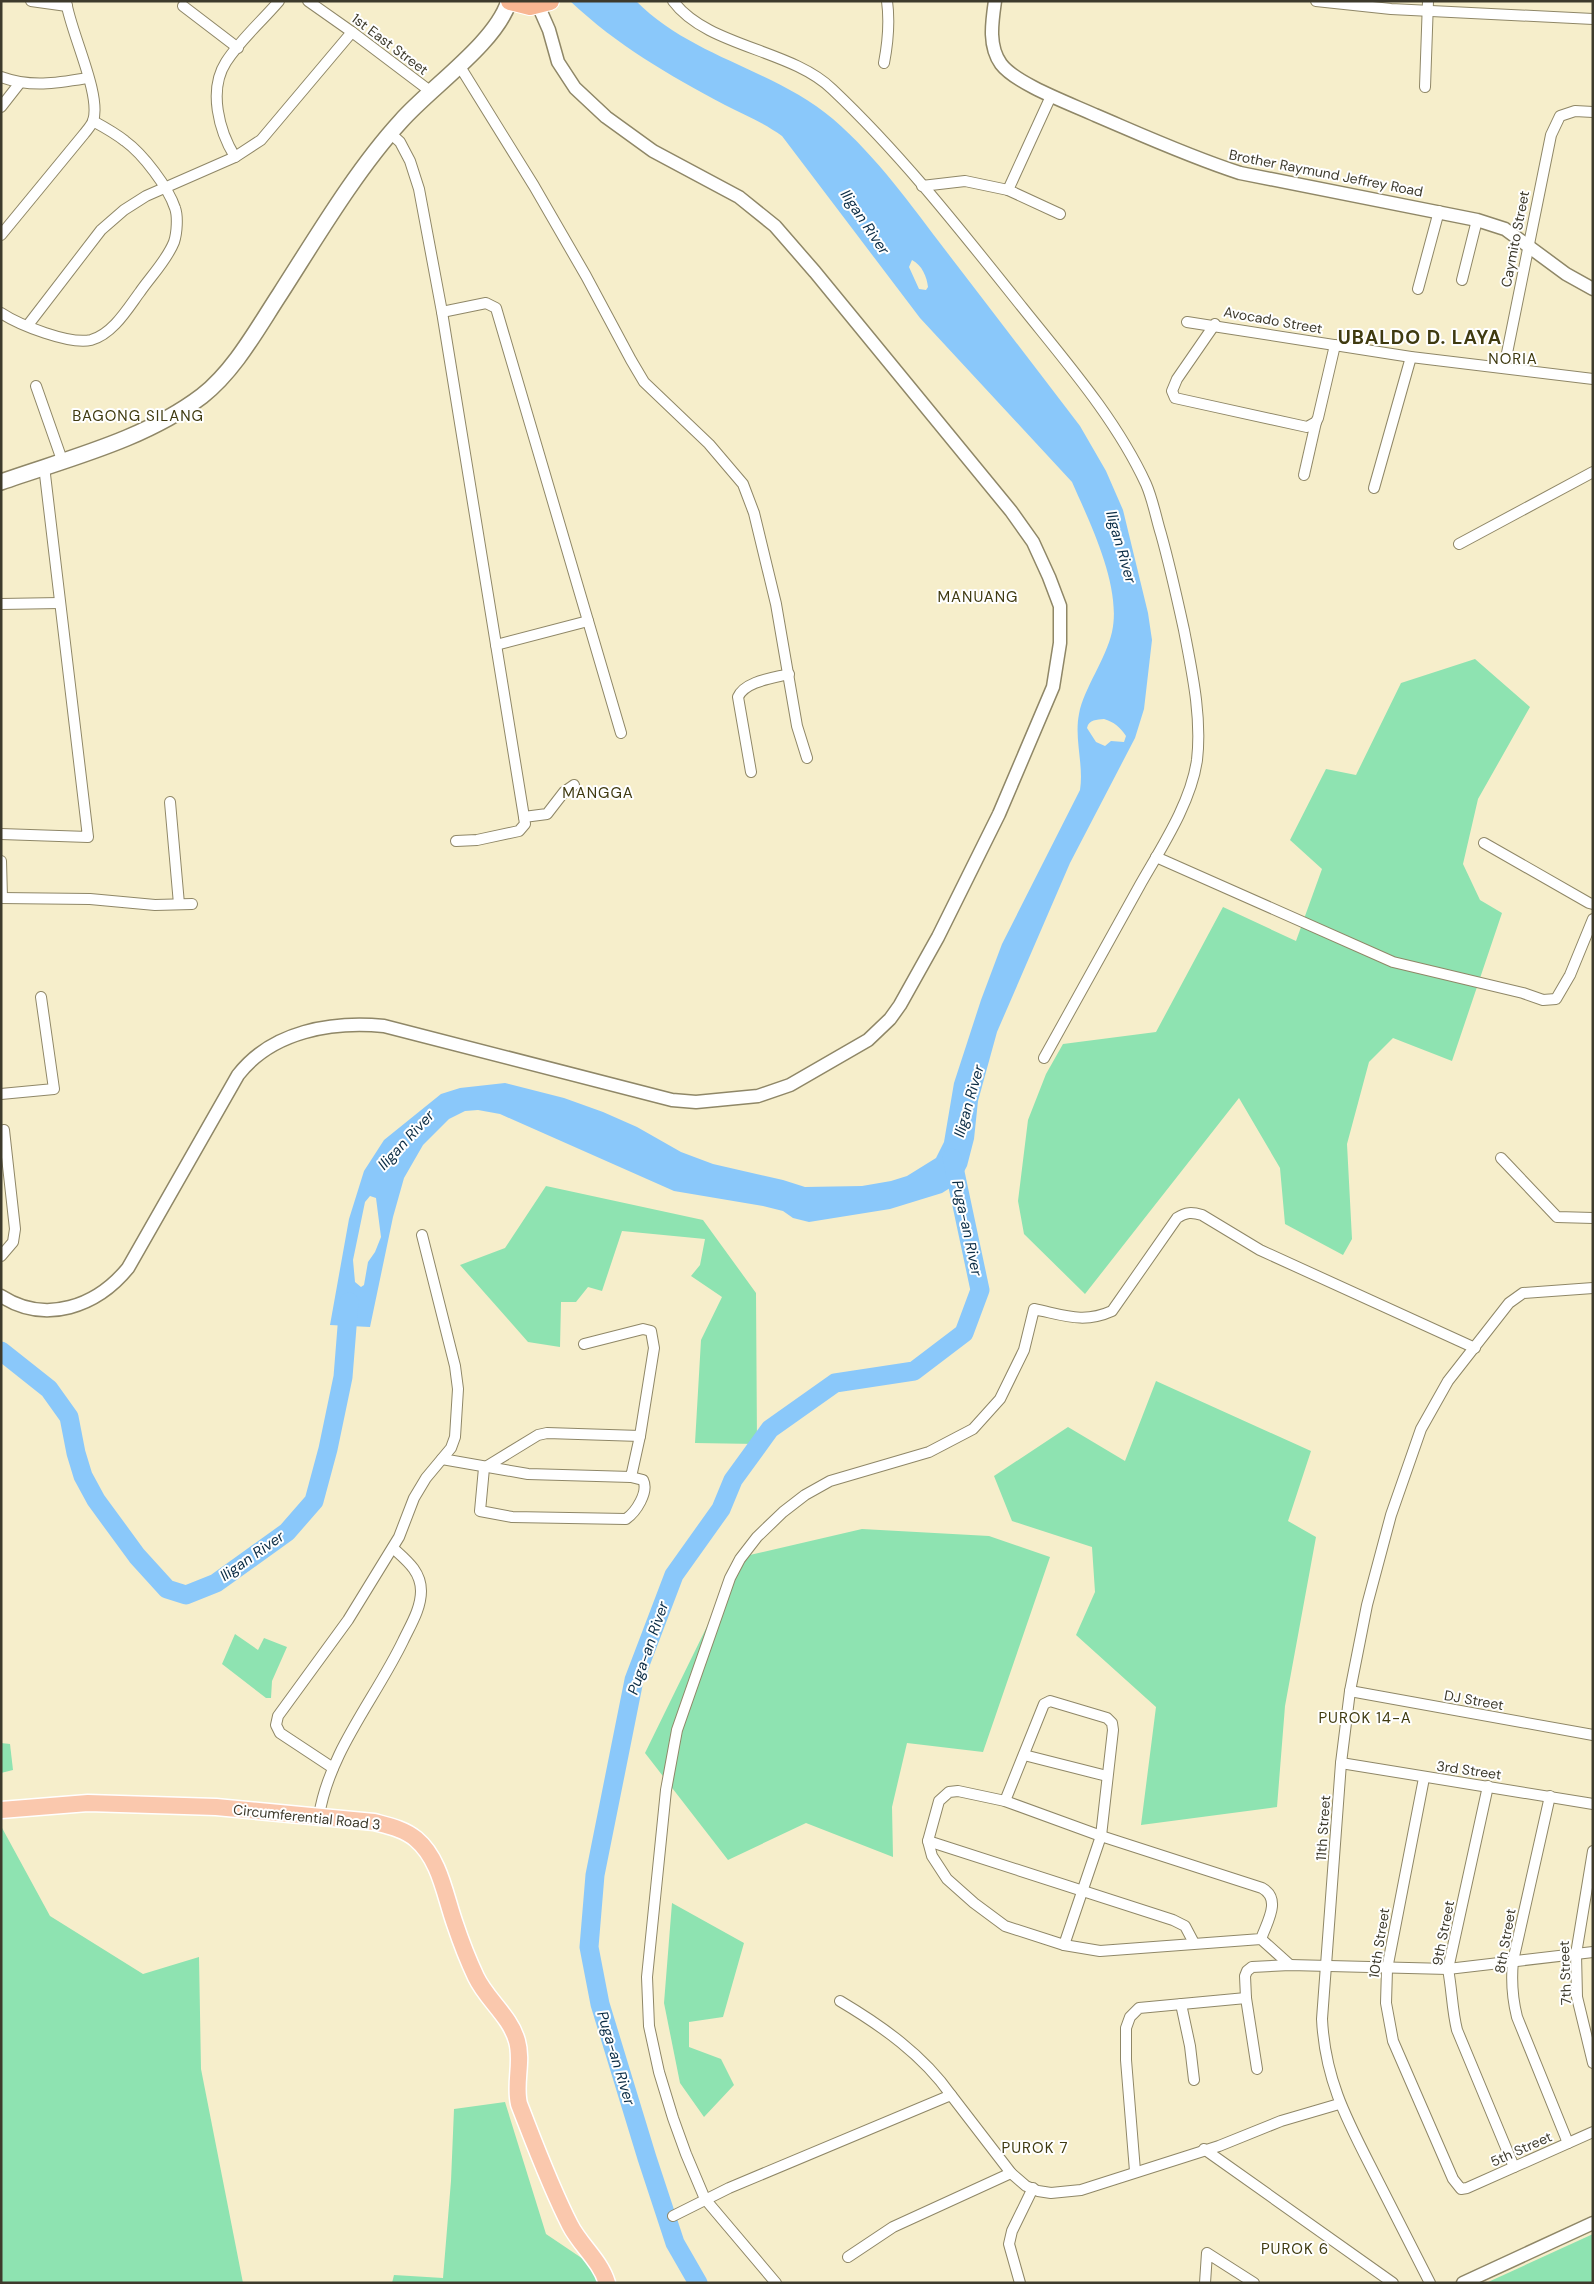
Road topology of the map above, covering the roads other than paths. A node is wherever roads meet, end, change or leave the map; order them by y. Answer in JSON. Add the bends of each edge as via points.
{"nodes":[{"id":1,"x":32,"y":1,"type":"edge"},
{"id":2,"x":279,"y":1,"type":"edge"},
{"id":3,"x":308,"y":1,"type":"edge"},
{"id":4,"x":509,"y":1,"type":"edge"},
{"id":5,"x":673,"y":1,"type":"edge"},
{"id":6,"x":887,"y":1,"type":"edge"},
{"id":7,"x":995,"y":1,"type":"edge"},
{"id":8,"x":1316,"y":1,"type":"edge"},
{"id":9,"x":546,"y":2,"type":"edge"},
{"id":10,"x":67,"y":4,"type":"edge"},
{"id":11,"x":183,"y":6,"type":"dead end"},
{"id":12,"x":1428,"y":6,"type":"edge"},
{"id":13,"x":1593,"y":19,"type":"edge"},
{"id":14,"x":352,"y":32,"type":"junction"},
{"id":15,"x":238,"y":48,"type":"junction"},
{"id":16,"x":884,"y":64,"type":"dead end"},
{"id":17,"x":458,"y":65,"type":"junction"},
{"id":18,"x":1,"y":77,"type":"edge"},
{"id":19,"x":88,"y":78,"type":"junction"},
{"id":20,"x":19,"y":84,"type":"junction"},
{"id":21,"x":1425,"y":87,"type":"dead end"},
{"id":22,"x":430,"y":91,"type":"junction"},
{"id":23,"x":1051,"y":96,"type":"junction"},
{"id":24,"x":1,"y":107,"type":"edge"},
{"id":25,"x":1593,"y":112,"type":"edge"},
{"id":26,"x":93,"y":121,"type":"junction"},
{"id":27,"x":390,"y":133,"type":"junction"},
{"id":28,"x":235,"y":156,"type":"junction"},
{"id":29,"x":922,"y":186,"type":"junction"},
{"id":30,"x":165,"y":188,"type":"junction"},
{"id":31,"x":1008,"y":190,"type":"junction"},
{"id":32,"x":1439,"y":211,"type":"junction"},
{"id":33,"x":1060,"y":214,"type":"dead end"},
{"id":34,"x":1477,"y":220,"type":"junction"},
{"id":35,"x":1,"y":235,"type":"edge"},
{"id":36,"x":1528,"y":246,"type":"junction"},
{"id":37,"x":1462,"y":280,"type":"dead end"},
{"id":38,"x":1418,"y":289,"type":"dead end"},
{"id":39,"x":1593,"y":289,"type":"edge"},
{"id":40,"x":442,"y":312,"type":"junction"},
{"id":41,"x":1,"y":313,"type":"edge"},
{"id":42,"x":1187,"y":322,"type":"dead end"},
{"id":43,"x":1215,"y":324,"type":"junction"},
{"id":44,"x":28,"y":325,"type":"junction"},
{"id":45,"x":1335,"y":345,"type":"junction"},
{"id":46,"x":1411,"y":356,"type":"junction"},
{"id":47,"x":1504,"y":368,"type":"junction"},
{"id":48,"x":1593,"y":378,"type":"edge"},
{"id":49,"x":36,"y":386,"type":"dead end"},
{"id":50,"x":1316,"y":422,"type":"junction"},
{"id":51,"x":62,"y":460,"type":"junction"},
{"id":52,"x":44,"y":466,"type":"junction"},
{"id":53,"x":1593,"y":472,"type":"edge"},
{"id":54,"x":1304,"y":475,"type":"dead end"},
{"id":55,"x":1,"y":482,"type":"edge"},
{"id":56,"x":1374,"y":488,"type":"dead end"},
{"id":57,"x":1459,"y":544,"type":"dead end"},
{"id":58,"x":60,"y":603,"type":"junction"},
{"id":59,"x":1,"y":604,"type":"edge"},
{"id":60,"x":588,"y":621,"type":"junction"},
{"id":61,"x":496,"y":645,"type":"junction"},
{"id":62,"x":789,"y":674,"type":"junction"},
{"id":63,"x":621,"y":733,"type":"dead end"},
{"id":64,"x":807,"y":758,"type":"dead end"},
{"id":65,"x":751,"y":772,"type":"dead end"},
{"id":66,"x":574,"y":785,"type":"dead end"},
{"id":67,"x":170,"y":802,"type":"dead end"},
{"id":68,"x":524,"y":817,"type":"junction"},
{"id":69,"x":1,"y":834,"type":"edge"},
{"id":70,"x":456,"y":841,"type":"dead end"},
{"id":71,"x":1484,"y":843,"type":"dead end"},
{"id":72,"x":1156,"y":856,"type":"junction"},
{"id":73,"x":1,"y":862,"type":"edge"},
{"id":74,"x":2,"y":898,"type":"edge"},
{"id":75,"x":179,"y":904,"type":"junction"},
{"id":76,"x":192,"y":904,"type":"dead end"},
{"id":77,"x":1593,"y":904,"type":"edge"},
{"id":78,"x":1593,"y":919,"type":"edge"},
{"id":79,"x":41,"y":997,"type":"dead end"},
{"id":80,"x":1044,"y":1058,"type":"dead end"},
{"id":81,"x":1,"y":1094,"type":"edge"},
{"id":82,"x":4,"y":1130,"type":"dead end"},
{"id":83,"x":1501,"y":1158,"type":"dead end"},
{"id":84,"x":1593,"y":1218,"type":"edge"},
{"id":85,"x":422,"y":1235,"type":"dead end"},
{"id":86,"x":1,"y":1256,"type":"edge"},
{"id":87,"x":1593,"y":1288,"type":"edge"},
{"id":88,"x":1,"y":1296,"type":"edge"},
{"id":89,"x":584,"y":1344,"type":"dead end"},
{"id":90,"x":1475,"y":1348,"type":"junction"},
{"id":91,"x":640,"y":1436,"type":"junction"},
{"id":92,"x":442,"y":1459,"type":"junction"},
{"id":93,"x":484,"y":1468,"type":"junction"},
{"id":94,"x":631,"y":1477,"type":"junction"},
{"id":95,"x":393,"y":1548,"type":"junction"},
{"id":96,"x":1350,"y":1691,"type":"junction"},
{"id":97,"x":1593,"y":1735,"type":"edge"},
{"id":98,"x":1024,"y":1755,"type":"junction"},
{"id":99,"x":1341,"y":1763,"type":"junction"},
{"id":100,"x":334,"y":1768,"type":"junction"},
{"id":101,"x":1106,"y":1776,"type":"junction"},
{"id":102,"x":1424,"y":1778,"type":"junction"},
{"id":103,"x":1488,"y":1786,"type":"junction"},
{"id":104,"x":1550,"y":1796,"type":"junction"},
{"id":105,"x":1005,"y":1801,"type":"junction"},
{"id":106,"x":1593,"y":1804,"type":"edge"},
{"id":107,"x":1,"y":1810,"type":"edge"},
{"id":108,"x":319,"y":1816,"type":"junction"},
{"id":109,"x":1101,"y":1836,"type":"junction"},
{"id":110,"x":928,"y":1841,"type":"junction"},
{"id":111,"x":1593,"y":1852,"type":"edge"},
{"id":112,"x":1084,"y":1890,"type":"junction"},
{"id":113,"x":1261,"y":1939,"type":"junction"},
{"id":114,"x":1194,"y":1943,"type":"junction"},
{"id":115,"x":1064,"y":1946,"type":"junction"},
{"id":116,"x":1593,"y":1952,"type":"edge"},
{"id":117,"x":1576,"y":1954,"type":"junction"},
{"id":118,"x":1513,"y":1960,"type":"junction"},
{"id":119,"x":1290,"y":1965,"type":"junction"},
{"id":120,"x":1327,"y":1966,"type":"junction"},
{"id":121,"x":1387,"y":1968,"type":"junction"},
{"id":122,"x":1448,"y":1969,"type":"junction"},
{"id":123,"x":1246,"y":1998,"type":"junction"},
{"id":124,"x":840,"y":2001,"type":"dead end"},
{"id":125,"x":1181,"y":2004,"type":"junction"},
{"id":126,"x":1593,"y":2063,"type":"edge"},
{"id":127,"x":1257,"y":2069,"type":"dead end"},
{"id":128,"x":1194,"y":2080,"type":"dead end"},
{"id":129,"x":951,"y":2095,"type":"junction"},
{"id":130,"x":1339,"y":2104,"type":"junction"},
{"id":131,"x":1593,"y":2132,"type":"edge"},
{"id":132,"x":1568,"y":2143,"type":"junction"},
{"id":133,"x":1204,"y":2149,"type":"junction"},
{"id":134,"x":1514,"y":2167,"type":"junction"},
{"id":135,"x":1135,"y":2171,"type":"junction"},
{"id":136,"x":1011,"y":2173,"type":"junction"},
{"id":137,"x":1033,"y":2188,"type":"junction"},
{"id":138,"x":1461,"y":2189,"type":"joint"},
{"id":139,"x":705,"y":2199,"type":"junction"},
{"id":140,"x":673,"y":2216,"type":"dead end"},
{"id":141,"x":1593,"y":2223,"type":"edge"},
{"id":142,"x":848,"y":2257,"type":"dead end"},
{"id":143,"x":607,"y":2283,"type":"edge"},
{"id":144,"x":776,"y":2283,"type":"edge"},
{"id":145,"x":1020,"y":2283,"type":"edge"},
{"id":146,"x":1205,"y":2283,"type":"edge"},
{"id":147,"x":1254,"y":2283,"type":"edge"},
{"id":148,"x":1393,"y":2283,"type":"edge"},
{"id":149,"x":1430,"y":2283,"type":"edge"},
{"id":150,"x":1464,"y":2283,"type":"edge"}],
"edges":[{"from":1,"to":10,"type":"street"},
{"from":2,"to":15,"type":"street"},
{"from":3,"to":14,"type":"street","name":"1st East Street"},
{"from":4,"to":9,"type":"highway","via":[[523,5]]},
{"from":4,"to":17,"type":"main road","via":[[494,31]]},
{"from":5,"to":29,"type":"street","via":[[684,15],[704,26],[829,85],[899,157]]},
{"from":6,"to":16,"type":"street","via":[[890,18]]},
{"from":7,"to":23,"type":"street","name":"Brother Raymund Jeffrey Road","via":[[991,27],[994,50],[1002,65]]},
{"from":8,"to":12,"type":"street","via":[[1358,7]]},
{"from":9,"to":88,"type":"street","via":[[549,30],[558,62],[575,88],[606,117],[653,151],[739,198],[775,226],[1011,511],[1033,542],[1060,606],[1060,643],[1053,687],[999,814],[938,938],[900,1005],[868,1040],[813,1072],[790,1085],[758,1096],[696,1102],[384,1026],[353,1024],[302,1032],[261,1052],[238,1075],[128,1268],[115,1284],[85,1302],[54,1311],[29,1309]]},
{"from":10,"to":19,"type":"street"},
{"from":11,"to":15,"type":"street"},
{"from":12,"to":13,"type":"street"},
{"from":12,"to":21,"type":"street"},
{"from":14,"to":22,"type":"street","name":"1st East Street"},
{"from":14,"to":28,"type":"street","via":[[261,140]]},
{"from":15,"to":28,"type":"street","via":[[226,63],[219,80],[217,101],[220,122]]},
{"from":17,"to":22,"type":"main road"},
{"from":17,"to":62,"type":"street","via":[[534,186],[644,382],[709,444],[743,484],[763,549]]},
{"from":18,"to":20,"type":"street"},
{"from":19,"to":20,"type":"street","via":[[46,85]]},
{"from":19,"to":26,"type":"street","via":[[94,105]]},
{"from":20,"to":24,"type":"street"},
{"from":22,"to":27,"type":"main road"},
{"from":23,"to":31,"type":"street"},
{"from":23,"to":32,"type":"street","name":"Brother Raymund Jeffrey Road","via":[[1211,164],[1240,173]]},
{"from":25,"to":36,"type":"street","name":"Caymito Street","via":[[1575,111],[1560,116],[1551,135]]},
{"from":26,"to":30,"type":"street","via":[[126,141]]},
{"from":26,"to":35,"type":"street"},
{"from":27,"to":40,"type":"street","via":[[400,142],[410,161],[419,189]]},
{"from":27,"to":51,"type":"main road","via":[[219,380],[169,417],[119,440]]},
{"from":28,"to":30,"type":"street"},
{"from":29,"to":31,"type":"street","via":[[965,181]]},
{"from":29,"to":72,"type":"street","via":[[1063,359],[1118,434],[1146,486],[1172,574],[1194,678],[1198,732],[1196,762],[1188,795]]},
{"from":30,"to":44,"type":"street","via":[[124,210],[101,230]]},
{"from":30,"to":44,"type":"street","via":[[176,209],[175,240],[119,320],[92,340],[75,340]]},
{"from":31,"to":33,"type":"street"},
{"from":32,"to":34,"type":"street","name":"Brother Raymund Jeffrey Road"},
{"from":32,"to":38,"type":"street"},
{"from":34,"to":36,"type":"street","name":"Brother Raymund Jeffrey Road","via":[[1504,229]]},
{"from":34,"to":37,"type":"street"},
{"from":36,"to":39,"type":"street","name":"Brother Raymund Jeffrey Road"},
{"from":36,"to":47,"type":"street","name":"Caymito Street"},
{"from":40,"to":60,"type":"street","via":[[486,303],[496,308]]},
{"from":40,"to":61,"type":"street"},
{"from":41,"to":44,"type":"street"},
{"from":42,"to":43,"type":"street","name":"Avocado Street"},
{"from":43,"to":45,"type":"street","name":"Avocado Street"},
{"from":43,"to":50,"type":"street","via":[[1177,379],[1172,391],[1175,398],[1307,427]]},
{"from":45,"to":46,"type":"street","name":"Avocado Street"},
{"from":45,"to":50,"type":"street"},
{"from":46,"to":47,"type":"street","name":"Avocado Street"},
{"from":46,"to":56,"type":"street"},
{"from":47,"to":48,"type":"street","name":"Avocado Street"},
{"from":49,"to":51,"type":"street"},
{"from":50,"to":54,"type":"street"},
{"from":51,"to":52,"type":"main road"},
{"from":52,"to":55,"type":"main road"},
{"from":52,"to":58,"type":"street"},
{"from":53,"to":57,"type":"street"},
{"from":58,"to":59,"type":"street"},
{"from":58,"to":69,"type":"street","via":[[88,837]]},
{"from":60,"to":61,"type":"street"},
{"from":60,"to":63,"type":"street"},
{"from":61,"to":68,"type":"street"},
{"from":62,"to":64,"type":"street","via":[[797,726]]},
{"from":62,"to":65,"type":"street","via":[[747,687],[738,697]]},
{"from":66,"to":68,"type":"street","via":[[564,792],[547,814]]},
{"from":67,"to":75,"type":"street"},
{"from":68,"to":70,"type":"street","via":[[525,824],[520,830]]},
{"from":71,"to":77,"type":"street"},
{"from":72,"to":78,"type":"street","via":[[1393,962],[1543,1000],[1556,999],[1570,976]]},
{"from":72,"to":80,"type":"street"},
{"from":73,"to":74,"type":"street"},
{"from":74,"to":75,"type":"street"},
{"from":75,"to":76,"type":"street"},
{"from":79,"to":81,"type":"street","via":[[54,1088]]},
{"from":82,"to":86,"type":"street","via":[[15,1229],[13,1242]]},
{"from":83,"to":84,"type":"street","via":[[1556,1217]]},
{"from":85,"to":92,"type":"street","via":[[458,1389],[452,1448]]},
{"from":87,"to":90,"type":"street","name":"11th Street","via":[[1523,1292],[1509,1303]]},
{"from":89,"to":91,"type":"street","via":[[643,1329],[651,1332],[654,1348]]},
{"from":90,"to":96,"type":"street","name":"11th Street","via":[[1448,1381],[1421,1429],[1389,1524],[1367,1606]]},
{"from":90,"to":139,"type":"street","via":[[1260,1250],[1202,1215],[1184,1214],[1177,1218],[1112,1311],[1097,1318],[1082,1318],[1034,1310],[1024,1350],[1000,1399],[973,1429],[929,1452],[830,1481],[783,1512],[758,1537],[730,1578],[677,1730],[666,1790],[647,1977],[649,2026],[659,2072],[686,2154]]},
{"from":91,"to":93,"type":"street","via":[[547,1432]]},
{"from":91,"to":94,"type":"street"},
{"from":92,"to":93,"type":"street"},
{"from":92,"to":95,"type":"street","via":[[414,1498]]},
{"from":93,"to":94,"type":"street","via":[[528,1474]]},
{"from":93,"to":94,"type":"street","via":[[480,1511],[512,1517],[626,1519],[645,1488],[643,1480]]},
{"from":95,"to":100,"type":"street","via":[[417,1574],[420,1601],[392,1663]]},
{"from":95,"to":100,"type":"street","via":[[348,1620],[276,1722],[280,1733]]},
{"from":96,"to":97,"type":"street","name":"DJ Street"},
{"from":96,"to":99,"type":"street","name":"11th Street"},
{"from":98,"to":101,"type":"street"},
{"from":98,"to":101,"type":"street","via":[[1040,1710],[1050,1701],[1107,1718],[1112,1723]]},
{"from":98,"to":105,"type":"street"},
{"from":99,"to":102,"type":"street","name":"3rd Street"},
{"from":99,"to":120,"type":"street","name":"11th Street"},
{"from":100,"to":108,"type":"street"},
{"from":101,"to":109,"type":"street"},
{"from":102,"to":103,"type":"street","name":"3rd Street"},
{"from":102,"to":121,"type":"street","name":"10th Street"},
{"from":103,"to":104,"type":"street","name":"3rd Street"},
{"from":103,"to":122,"type":"street","name":"9th Street"},
{"from":104,"to":106,"type":"street","name":"3rd Street"},
{"from":104,"to":118,"type":"street","name":"8th Street"},
{"from":105,"to":109,"type":"street"},
{"from":105,"to":110,"type":"street","via":[[958,1791],[948,1792],[939,1801]]},
{"from":107,"to":108,"type":"main road","name":"Circumferential Road 3","via":[[88,1803],[216,1807]]},
{"from":108,"to":143,"type":"main road","name":"Circumferential Road 3","via":[[395,1827],[416,1839],[428,1852],[476,1977],[517,2038],[520,2053],[516,2091],[519,2104],[554,2192],[579,2240],[592,2255]]},
{"from":109,"to":112,"type":"street"},
{"from":109,"to":113,"type":"street","via":[[1268,1891],[1274,1905]]},
{"from":110,"to":112,"type":"street"},
{"from":110,"to":115,"type":"street","via":[[932,1856],[947,1879],[974,1903],[1005,1926]]},
{"from":111,"to":117,"type":"street","name":"7th Street"},
{"from":112,"to":114,"type":"street","via":[[1173,1920],[1185,1926]]},
{"from":112,"to":115,"type":"street"},
{"from":113,"to":114,"type":"street"},
{"from":113,"to":119,"type":"street"},
{"from":114,"to":115,"type":"street","via":[[1100,1951]]},
{"from":116,"to":117,"type":"street"},
{"from":117,"to":118,"type":"street"},
{"from":117,"to":126,"type":"street","name":"7th Street","via":[[1577,1997]]},
{"from":118,"to":122,"type":"street"},
{"from":118,"to":132,"type":"street","name":"8th Street","via":[[1512,1997],[1518,2017]]},
{"from":119,"to":120,"type":"street"},
{"from":119,"to":123,"type":"street","via":[[1252,1967],[1246,1976]]},
{"from":120,"to":121,"type":"street"},
{"from":120,"to":130,"type":"street","name":"11th Street","via":[[1323,2043]]},
{"from":121,"to":122,"type":"street"},
{"from":121,"to":138,"type":"street","name":"10th Street","via":[[1386,2003],[1393,2041],[1452,2179]]},
{"from":122,"to":134,"type":"street","name":"9th Street","via":[[1457,2030]]},
{"from":123,"to":125,"type":"street"},
{"from":123,"to":127,"type":"street"},
{"from":124,"to":129,"type":"street","via":[[917,2055],[935,2072]]},
{"from":125,"to":128,"type":"street"},
{"from":125,"to":135,"type":"street","via":[[1139,2008],[1130,2017],[1126,2028]]},
{"from":129,"to":136,"type":"street"},
{"from":129,"to":139,"type":"street"},
{"from":130,"to":133,"type":"street"},
{"from":130,"to":149,"type":"street","name":"11th Street"},
{"from":131,"to":132,"type":"street","name":"5th Street"},
{"from":132,"to":134,"type":"street","name":"5th Street"},
{"from":133,"to":135,"type":"street"},
{"from":133,"to":148,"type":"street"},
{"from":134,"to":138,"type":"street","name":"5th Street"},
{"from":135,"to":137,"type":"street","via":[[1066,2193]]},
{"from":136,"to":137,"type":"street"},
{"from":136,"to":142,"type":"street","via":[[893,2227]]},
{"from":137,"to":145,"type":"street","via":[[1009,2244]]},
{"from":139,"to":140,"type":"street"},
{"from":139,"to":144,"type":"street"},
{"from":141,"to":150,"type":"street"},
{"from":146,"to":147,"type":"street","via":[[1207,2253]]}]}
